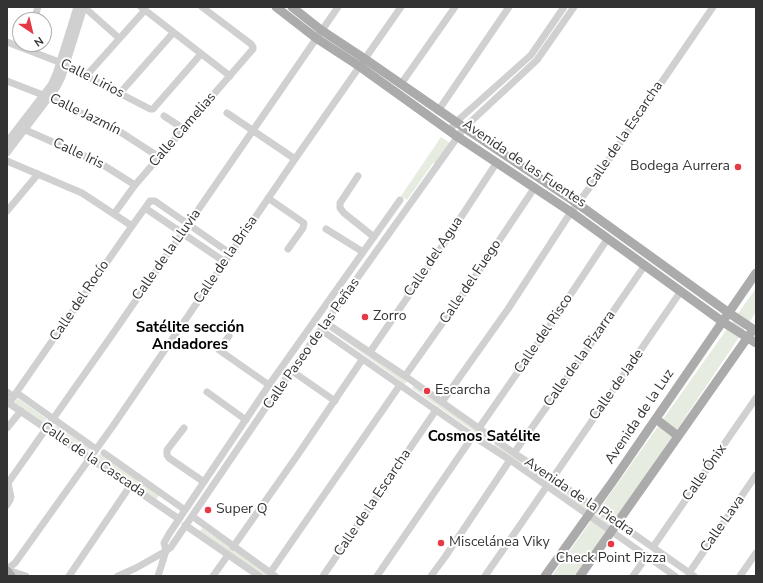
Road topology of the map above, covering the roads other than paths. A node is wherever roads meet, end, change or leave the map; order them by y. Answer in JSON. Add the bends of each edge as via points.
{"nodes":[{"id":1,"x":77,"y":7,"type":"edge"},
{"id":2,"x":84,"y":7,"type":"edge"},
{"id":3,"x":202,"y":7,"type":"edge"},
{"id":4,"x":276,"y":7,"type":"edge"},
{"id":5,"x":292,"y":7,"type":"edge"},
{"id":6,"x":338,"y":7,"type":"edge"},
{"id":7,"x":401,"y":7,"type":"edge"},
{"id":8,"x":455,"y":7,"type":"edge"},
{"id":9,"x":509,"y":7,"type":"edge"},
{"id":10,"x":564,"y":7,"type":"edge"},
{"id":11,"x":574,"y":7,"type":"edge"},
{"id":12,"x":713,"y":7,"type":"edge"},
{"id":13,"x":143,"y":8,"type":"edge"},
{"id":14,"x":173,"y":32,"type":"junction"},
{"id":15,"x":319,"y":34,"type":"junction"},
{"id":16,"x":119,"y":38,"type":"junction"},
{"id":17,"x":38,"y":52,"type":"edge"},
{"id":18,"x":201,"y":54,"type":"junction"},
{"id":19,"x":365,"y":59,"type":"junction"},
{"id":20,"x":62,"y":64,"type":"junction"},
{"id":21,"x":359,"y":66,"type":"junction"},
{"id":22,"x":86,"y":76,"type":"junction"},
{"id":23,"x":230,"y":76,"type":"junction"},
{"id":24,"x":7,"y":81,"type":"edge"},
{"id":25,"x":401,"y":84,"type":"junction"},
{"id":26,"x":120,"y":93,"type":"junction"},
{"id":27,"x":46,"y":97,"type":"junction"},
{"id":28,"x":438,"y":111,"type":"junction"},
{"id":29,"x":227,"y":113,"type":"dead end"},
{"id":30,"x":164,"y":116,"type":"dead end"},
{"id":31,"x":456,"y":122,"type":"junction"},
{"id":32,"x":22,"y":128,"type":"junction"},
{"id":33,"x":464,"y":128,"type":"junction"},
{"id":34,"x":184,"y":129,"type":"junction"},
{"id":35,"x":450,"y":130,"type":"junction"},
{"id":36,"x":253,"y":131,"type":"junction"},
{"id":37,"x":458,"y":137,"type":"junction"},
{"id":38,"x":7,"y":142,"type":"edge"},
{"id":39,"x":7,"y":153,"type":"edge"},
{"id":40,"x":159,"y":157,"type":"junction"},
{"id":41,"x":295,"y":159,"type":"junction"},
{"id":42,"x":7,"y":161,"type":"edge"},
{"id":43,"x":496,"y":162,"type":"junction"},
{"id":44,"x":38,"y":174,"type":"junction"},
{"id":45,"x":358,"y":176,"type":"dead end"},
{"id":46,"x":135,"y":185,"type":"junction"},
{"id":47,"x":535,"y":187,"type":"junction"},
{"id":48,"x":268,"y":198,"type":"junction"},
{"id":49,"x":400,"y":200,"type":"dead end"},
{"id":50,"x":578,"y":204,"type":"junction"},
{"id":51,"x":145,"y":208,"type":"junction"},
{"id":52,"x":7,"y":211,"type":"edge"},
{"id":53,"x":571,"y":212,"type":"junction"},
{"id":54,"x":114,"y":214,"type":"junction"},
{"id":55,"x":188,"y":224,"type":"junction"},
{"id":56,"x":132,"y":226,"type":"junction"},
{"id":57,"x":326,"y":229,"type":"dead end"},
{"id":58,"x":182,"y":233,"type":"junction"},
{"id":59,"x":374,"y":236,"type":"junction"},
{"id":60,"x":608,"y":238,"type":"junction"},
{"id":61,"x":288,"y":249,"type":"dead end"},
{"id":62,"x":363,"y":252,"type":"junction"},
{"id":63,"x":231,"y":254,"type":"junction"},
{"id":64,"x":225,"y":262,"type":"junction"},
{"id":65,"x":645,"y":265,"type":"junction"},
{"id":66,"x":756,"y":273,"type":"edge"},
{"id":67,"x":682,"y":291,"type":"junction"},
{"id":68,"x":709,"y":298,"type":"junction"},
{"id":69,"x":693,"y":300,"type":"junction"},
{"id":70,"x":729,"y":313,"type":"junction"},
{"id":71,"x":723,"y":322,"type":"junction"},
{"id":72,"x":326,"y":323,"type":"junction"},
{"id":73,"x":755,"y":328,"type":"edge"},
{"id":74,"x":321,"y":330,"type":"junction"},
{"id":75,"x":229,"y":336,"type":"dead end"},
{"id":76,"x":747,"y":338,"type":"junction"},
{"id":77,"x":756,"y":343,"type":"edge"},
{"id":78,"x":370,"y":352,"type":"junction"},
{"id":79,"x":362,"y":360,"type":"junction"},
{"id":80,"x":292,"y":371,"type":"junction"},
{"id":81,"x":405,"y":376,"type":"junction"},
{"id":82,"x":412,"y":381,"type":"junction"},
{"id":83,"x":269,"y":385,"type":"junction"},
{"id":84,"x":404,"y":388,"type":"junction"},
{"id":85,"x":7,"y":392,"type":"edge"},
{"id":86,"x":207,"y":392,"type":"dead end"},
{"id":87,"x":16,"y":395,"type":"junction"},
{"id":88,"x":756,"y":398,"type":"edge"},
{"id":89,"x":335,"y":400,"type":"junction"},
{"id":90,"x":442,"y":402,"type":"junction"},
{"id":91,"x":8,"y":403,"type":"edge"},
{"id":92,"x":436,"y":410,"type":"junction"},
{"id":93,"x":21,"y":411,"type":"junction"},
{"id":94,"x":54,"y":418,"type":"junction"},
{"id":95,"x":656,"y":419,"type":"junction"},
{"id":96,"x":246,"y":420,"type":"junction"},
{"id":97,"x":7,"y":428,"type":"edge"},
{"id":98,"x":184,"y":428,"type":"dead end"},
{"id":99,"x":479,"y":428,"type":"junction"},
{"id":100,"x":47,"y":429,"type":"junction"},
{"id":101,"x":473,"y":436,"type":"junction"},
{"id":102,"x":678,"y":436,"type":"junction"},
{"id":103,"x":497,"y":441,"type":"junction"},
{"id":104,"x":492,"y":448,"type":"junction"},
{"id":105,"x":96,"y":449,"type":"junction"},
{"id":106,"x":104,"y":453,"type":"dead end"},
{"id":107,"x":514,"y":453,"type":"junction"},
{"id":108,"x":90,"y":458,"type":"junction"},
{"id":109,"x":510,"y":460,"type":"junction"},
{"id":110,"x":756,"y":476,"type":"edge"},
{"id":111,"x":552,"y":479,"type":"junction"},
{"id":112,"x":204,"y":482,"type":"junction"},
{"id":113,"x":130,"y":486,"type":"junction"},
{"id":114,"x":547,"y":486,"type":"junction"},
{"id":115,"x":7,"y":505,"type":"edge"},
{"id":116,"x":594,"y":508,"type":"junction"},
{"id":117,"x":185,"y":510,"type":"junction"},
{"id":118,"x":192,"y":516,"type":"junction"},
{"id":119,"x":588,"y":516,"type":"junction"},
{"id":120,"x":179,"y":519,"type":"junction"},
{"id":121,"x":618,"y":523,"type":"junction"},
{"id":122,"x":185,"y":525,"type":"junction"},
{"id":123,"x":612,"y":532,"type":"junction"},
{"id":124,"x":233,"y":547,"type":"junction"},
{"id":125,"x":653,"y":547,"type":"junction"},
{"id":126,"x":166,"y":551,"type":"junction"},
{"id":127,"x":756,"y":553,"type":"edge"},
{"id":128,"x":228,"y":555,"type":"junction"},
{"id":129,"x":647,"y":556,"type":"junction"},
{"id":130,"x":7,"y":570,"type":"edge"},
{"id":131,"x":272,"y":574,"type":"edge"},
{"id":132,"x":692,"y":574,"type":"edge"},
{"id":133,"x":11,"y":576,"type":"edge"},
{"id":134,"x":26,"y":576,"type":"edge"},
{"id":135,"x":69,"y":576,"type":"edge"},
{"id":136,"x":118,"y":576,"type":"edge"},
{"id":137,"x":158,"y":576,"type":"edge"},
{"id":138,"x":213,"y":576,"type":"edge"},
{"id":139,"x":259,"y":576,"type":"edge"},
{"id":140,"x":323,"y":576,"type":"edge"},
{"id":141,"x":377,"y":576,"type":"edge"},
{"id":142,"x":431,"y":576,"type":"edge"},
{"id":143,"x":485,"y":576,"type":"edge"},
{"id":144,"x":545,"y":576,"type":"edge"},
{"id":145,"x":580,"y":576,"type":"edge"},
{"id":146,"x":633,"y":576,"type":"edge"},
{"id":147,"x":675,"y":576,"type":"edge"},
{"id":148,"x":740,"y":576,"type":"edge"}],
"edges":[{"from":1,"to":20,"type":"street"},
{"from":2,"to":16,"type":"street"},
{"from":2,"to":20,"type":"street"},
{"from":3,"to":23,"type":"street","name":"Calle Camelias","via":[[253,47]]},
{"from":4,"to":15,"type":"main road","name":"Avenida de las Fuentes"},
{"from":5,"to":15,"type":"main road","name":"Avenida de las Fuentes"},
{"from":6,"to":15,"type":"street","name":"Calle de la Lluvia"},
{"from":7,"to":19,"type":"street","name":"Calle de la Brisa"},
{"from":8,"to":25,"type":"street"},
{"from":9,"to":28,"type":"street"},
{"from":10,"to":31,"type":"street","via":[[531,54]]},
{"from":11,"to":33,"type":"street","name":"Calle Paseo de las Peñas","via":[[537,60]]},
{"from":12,"to":50,"type":"street","name":"Calle de la Escarcha"},
{"from":13,"to":14,"type":"street"},
{"from":13,"to":16,"type":"street"},
{"from":14,"to":18,"type":"street"},
{"from":14,"to":26,"type":"street"},
{"from":15,"to":19,"type":"main road","name":"Avenida de las Fuentes"},
{"from":15,"to":21,"type":"main road","name":"Avenida de las Fuentes"},
{"from":15,"to":36,"type":"street","name":"Calle de la Lluvia"},
{"from":16,"to":22,"type":"street"},
{"from":17,"to":20,"type":"street","name":"Calle Lirios"},
{"from":18,"to":23,"type":"street"},
{"from":18,"to":26,"type":"street","name":"Calle Lirios","via":[[153,109]]},
{"from":19,"to":21,"type":"street","name":"Calle de la Brisa"},
{"from":19,"to":25,"type":"main road","name":"Avenida de las Fuentes"},
{"from":20,"to":22,"type":"street","name":"Calle Lirios"},
{"from":20,"to":27,"type":"street","via":[[62,77],[57,88]]},
{"from":21,"to":35,"type":"main road","name":"Avenida de las Fuentes"},
{"from":21,"to":41,"type":"street","name":"Calle de la Brisa"},
{"from":22,"to":26,"type":"street","name":"Calle Lirios"},
{"from":23,"to":34,"type":"street","name":"Calle Camelias"},
{"from":24,"to":27,"type":"street","name":"Calle Jazmín"},
{"from":25,"to":28,"type":"main road","name":"Avenida de las Fuentes"},
{"from":27,"to":32,"type":"street"},
{"from":27,"to":40,"type":"street","name":"Calle Jazmín","via":[[122,133]]},
{"from":28,"to":31,"type":"main road","name":"Avenida de las Fuentes"},
{"from":29,"to":36,"type":"street"},
{"from":30,"to":34,"type":"street"},
{"from":31,"to":33,"type":"main road","name":"Avenida de las Fuentes"},
{"from":31,"to":35,"type":"street"},
{"from":32,"to":38,"type":"street"},
{"from":32,"to":39,"type":"street"},
{"from":32,"to":46,"type":"street","name":"Calle Iris","via":[[100,163]]},
{"from":33,"to":37,"type":"street","name":"Calle Paseo de las Peñas"},
{"from":33,"to":50,"type":"main road","name":"Avenida de las Fuentes"},
{"from":34,"to":40,"type":"street","name":"Calle Camelias"},
{"from":35,"to":37,"type":"main road","name":"Avenida de las Fuentes"},
{"from":36,"to":41,"type":"street"},
{"from":36,"to":55,"type":"street","name":"Calle de la Lluvia"},
{"from":37,"to":43,"type":"main road","name":"Avenida de las Fuentes"},
{"from":37,"to":72,"type":"street","name":"Calle Paseo de las Peñas"},
{"from":40,"to":46,"type":"street","name":"Calle Camelias"},
{"from":41,"to":48,"type":"street","name":"Calle de la Brisa"},
{"from":42,"to":44,"type":"street"},
{"from":43,"to":47,"type":"main road","name":"Avenida de las Fuentes"},
{"from":43,"to":78,"type":"street","name":"Calle del Agua"},
{"from":44,"to":52,"type":"street"},
{"from":44,"to":54,"type":"street","via":[[82,193]]},
{"from":45,"to":59,"type":"street","via":[[340,203],[340,208]]},
{"from":46,"to":54,"type":"street","name":"Calle Camelias"},
{"from":47,"to":53,"type":"main road","name":"Avenida de las Fuentes"},
{"from":47,"to":81,"type":"street","name":"Calle del Fuego"},
{"from":48,"to":61,"type":"street","via":[[304,223]]},
{"from":48,"to":63,"type":"street","name":"Calle de la Brisa"},
{"from":49,"to":59,"type":"street","name":"Calle Paseo de las Peñas"},
{"from":50,"to":53,"type":"street","name":"Calle de la Escarcha"},
{"from":50,"to":68,"type":"main road","name":"Avenida de las Fuentes"},
{"from":51,"to":55,"type":"street","name":"Calle del Rocío","via":[[152,200],[155,201]]},
{"from":51,"to":56,"type":"street","name":"Calle del Rocío"},
{"from":51,"to":58,"type":"street"},
{"from":53,"to":60,"type":"main road","name":"Avenida de las Fuentes"},
{"from":53,"to":90,"type":"street","name":"Calle de la Escarcha","via":[[508,309]]},
{"from":54,"to":56,"type":"street"},
{"from":55,"to":58,"type":"street","name":"Calle de la Lluvia"},
{"from":55,"to":63,"type":"street"},
{"from":56,"to":87,"type":"street","name":"Calle del Rocío"},
{"from":57,"to":62,"type":"street"},
{"from":58,"to":64,"type":"street"},
{"from":58,"to":94,"type":"street","name":"Calle de la Lluvia"},
{"from":59,"to":62,"type":"street","name":"Calle Paseo de las Peñas"},
{"from":60,"to":65,"type":"main road","name":"Avenida de las Fuentes"},
{"from":60,"to":99,"type":"street","name":"Calle del Risco"},
{"from":62,"to":83,"type":"street","name":"Calle Paseo de las Peñas"},
{"from":63,"to":64,"type":"street","name":"Calle de la Brisa"},
{"from":64,"to":105,"type":"street","name":"Calle de la Brisa"},
{"from":65,"to":67,"type":"main road","name":"Avenida de las Fuentes"},
{"from":65,"to":107,"type":"street","name":"Calle de la Pizarra"},
{"from":66,"to":70,"type":"main road","name":"Avenida de la Luz"},
{"from":67,"to":69,"type":"main road","name":"Avenida de las Fuentes"},
{"from":67,"to":111,"type":"street","name":"Calle de Jade"},
{"from":68,"to":69,"type":"street","via":[[703,304]]},
{"from":68,"to":70,"type":"main road","name":"Avenida de las Fuentes"},
{"from":69,"to":71,"type":"main road","name":"Avenida de las Fuentes"},
{"from":70,"to":71,"type":"main road","name":"Avenida de la Luz"},
{"from":70,"to":73,"type":"main road","name":"Avenida de las Fuentes"},
{"from":71,"to":76,"type":"main road","name":"Avenida de las Fuentes"},
{"from":71,"to":95,"type":"main road","name":"Avenida de la Luz"},
{"from":72,"to":74,"type":"street","name":"Calle Paseo de las Peñas"},
{"from":72,"to":78,"type":"street","name":"Avenida de la Piedra"},
{"from":73,"to":76,"type":"main road"},
{"from":74,"to":79,"type":"street","name":"Avenida de la Piedra"},
{"from":74,"to":80,"type":"street","name":"Calle Paseo de las Peñas"},
{"from":75,"to":83,"type":"street","via":[[219,350]]},
{"from":76,"to":77,"type":"main road","name":"Avenida de las Fuentes"},
{"from":76,"to":102,"type":"main road"},
{"from":78,"to":81,"type":"street","name":"Avenida de la Piedra"},
{"from":79,"to":84,"type":"street","name":"Avenida de la Piedra"},
{"from":79,"to":89,"type":"street"},
{"from":80,"to":89,"type":"street"},
{"from":80,"to":118,"type":"street","name":"Calle Paseo de las Peñas"},
{"from":81,"to":82,"type":"street","name":"Avenida de la Piedra"},
{"from":82,"to":84,"type":"street"},
{"from":82,"to":90,"type":"street","name":"Avenida de la Piedra"},
{"from":83,"to":96,"type":"street","name":"Calle Paseo de las Peñas"},
{"from":84,"to":92,"type":"street","name":"Avenida de la Piedra"},
{"from":84,"to":131,"type":"street"},
{"from":85,"to":87,"type":"street"},
{"from":86,"to":96,"type":"street"},
{"from":87,"to":91,"type":"street","name":"Calle del Rocío"},
{"from":87,"to":94,"type":"street"},
{"from":88,"to":125,"type":"street","name":"Calle Ónix"},
{"from":89,"to":124,"type":"street"},
{"from":90,"to":99,"type":"street","name":"Avenida de la Piedra"},
{"from":91,"to":93,"type":"street","name":"Calle de la Cascada"},
{"from":92,"to":101,"type":"street","name":"Avenida de la Piedra"},
{"from":92,"to":140,"type":"street","name":"Calle de la Escarcha"},
{"from":93,"to":97,"type":"street"},
{"from":93,"to":100,"type":"street","name":"Calle de la Cascada"},
{"from":94,"to":100,"type":"street","name":"Calle de la Lluvia"},
{"from":94,"to":105,"type":"street"},
{"from":95,"to":102,"type":"main road"},
{"from":95,"to":116,"type":"main road","name":"Avenida de la Luz"},
{"from":96,"to":112,"type":"street","name":"Calle Paseo de las Peñas"},
{"from":98,"to":112,"type":"street","via":[[167,450],[167,455]]},
{"from":99,"to":103,"type":"street","name":"Avenida de la Piedra"},
{"from":100,"to":108,"type":"street","name":"Calle de la Cascada"},
{"from":100,"to":115,"type":"street","name":"Calle de la Lluvia","via":[[8,483],[11,497]]},
{"from":101,"to":104,"type":"street","name":"Avenida de la Piedra"},
{"from":101,"to":141,"type":"street"},
{"from":102,"to":121,"type":"main road"},
{"from":103,"to":104,"type":"street"},
{"from":103,"to":107,"type":"street","name":"Avenida de la Piedra"},
{"from":104,"to":109,"type":"street","name":"Avenida de la Piedra"},
{"from":105,"to":108,"type":"street","name":"Calle de la Brisa"},
{"from":106,"to":117,"type":"street","name":"Calle de la Cascada"},
{"from":107,"to":111,"type":"street","name":"Avenida de la Piedra"},
{"from":108,"to":113,"type":"street","name":"Calle de la Cascada"},
{"from":108,"to":130,"type":"street","name":"Calle de la Brisa","via":[[15,563]]},
{"from":109,"to":114,"type":"street","name":"Avenida de la Piedra"},
{"from":109,"to":142,"type":"street"},
{"from":110,"to":132,"type":"street","name":"Calle Lava"},
{"from":111,"to":116,"type":"street","name":"Avenida de la Piedra"},
{"from":112,"to":117,"type":"street","name":"Calle Paseo de las Peñas"},
{"from":113,"to":120,"type":"street","name":"Calle de la Cascada"},
{"from":113,"to":135,"type":"street"},
{"from":114,"to":119,"type":"street","name":"Avenida de la Piedra"},
{"from":114,"to":143,"type":"street"},
{"from":116,"to":119,"type":"main road","name":"Avenida de la Luz"},
{"from":116,"to":121,"type":"street","name":"Avenida de la Piedra"},
{"from":117,"to":120,"type":"street","name":"Calle Paseo de las Peñas"},
{"from":118,"to":122,"type":"street","name":"Calle Paseo de las Peñas"},
{"from":118,"to":124,"type":"street"},
{"from":119,"to":123,"type":"street","name":"Avenida de la Piedra"},
{"from":119,"to":144,"type":"main road","name":"Avenida de la Luz"},
{"from":120,"to":126,"type":"street","name":"Calle Paseo de las Peñas","via":[[164,543]]},
{"from":121,"to":123,"type":"main road"},
{"from":121,"to":125,"type":"street","name":"Avenida de la Piedra"},
{"from":122,"to":126,"type":"street","name":"Calle Paseo de las Peñas"},
{"from":122,"to":128,"type":"street"},
{"from":123,"to":129,"type":"street","name":"Avenida de la Piedra"},
{"from":123,"to":145,"type":"main road"},
{"from":124,"to":131,"type":"street"},
{"from":125,"to":132,"type":"street","name":"Avenida de la Piedra"},
{"from":126,"to":136,"type":"street","name":"Calle Paseo de las Peñas"},
{"from":126,"to":137,"type":"street"},
{"from":127,"to":148,"type":"street"},
{"from":128,"to":138,"type":"street"},
{"from":128,"to":139,"type":"street"},
{"from":129,"to":146,"type":"street"},
{"from":129,"to":147,"type":"street","name":"Avenida de la Piedra"},
{"from":130,"to":133,"type":"main road"},
{"from":130,"to":134,"type":"street"}]}
